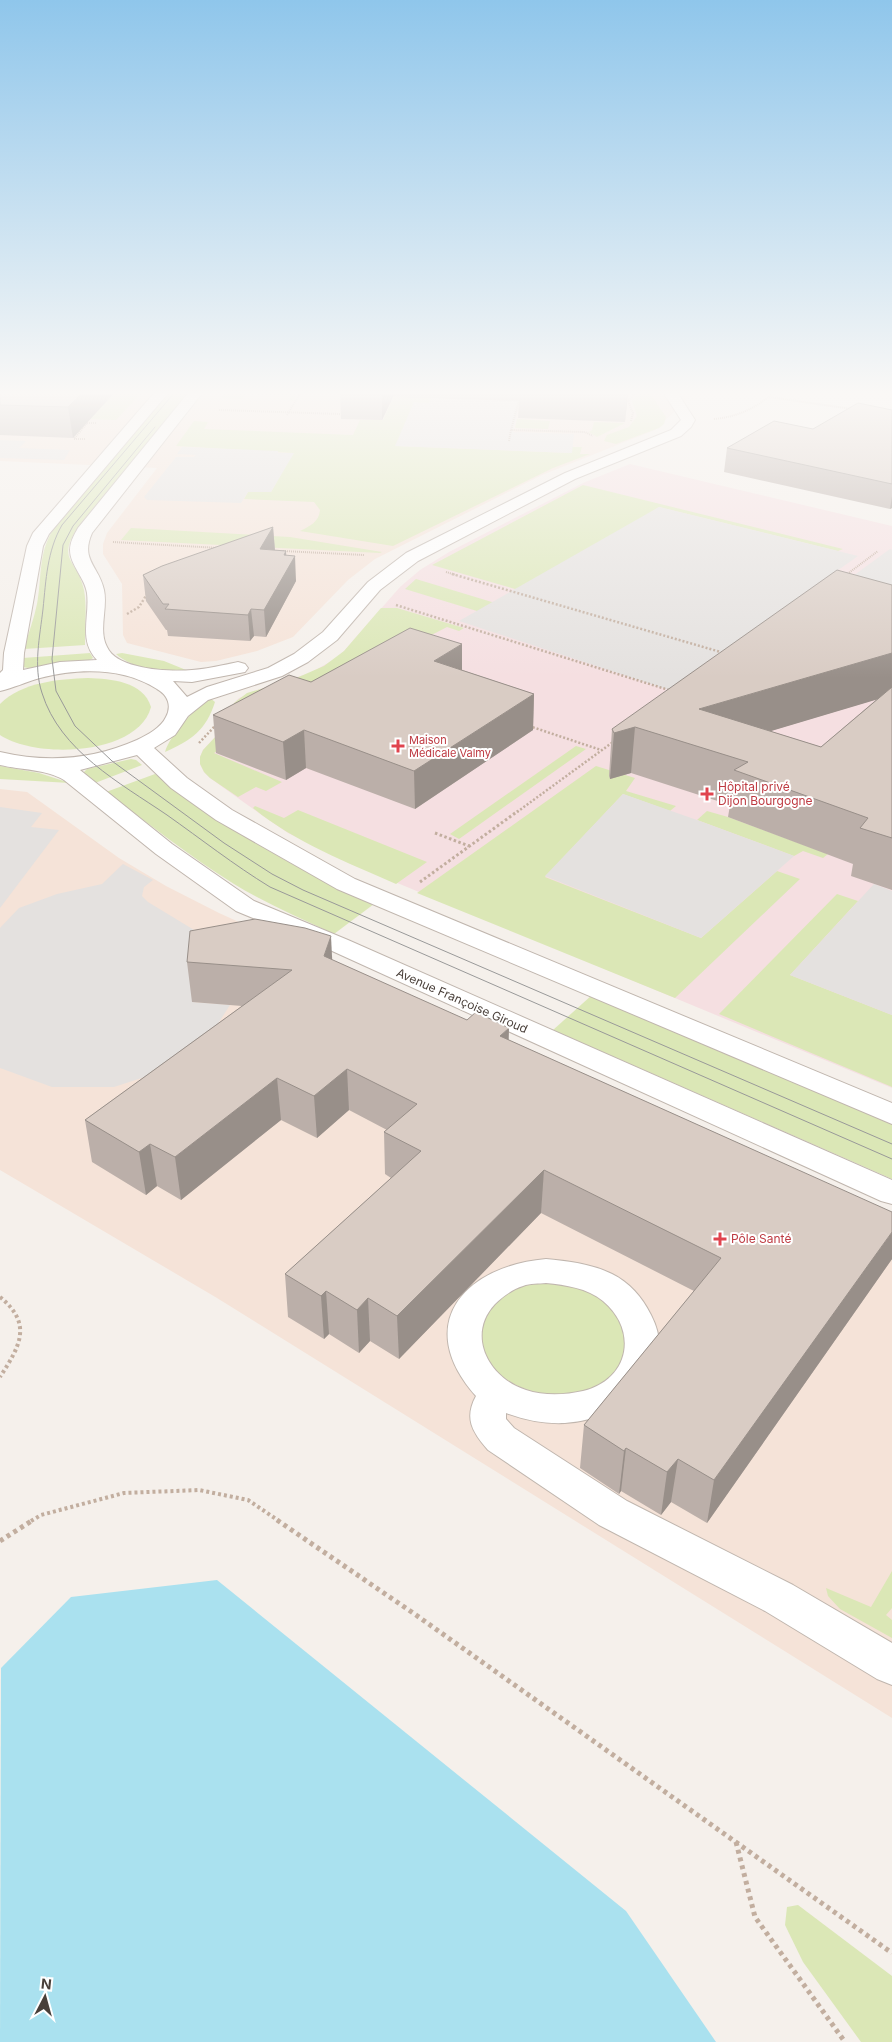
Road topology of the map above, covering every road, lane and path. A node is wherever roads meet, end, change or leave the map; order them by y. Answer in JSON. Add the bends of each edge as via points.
{"nodes":[{"id":1,"x":80,"y":487,"type":"edge"},
{"id":2,"x":121,"y":487,"type":"edge"},
{"id":3,"x":548,"y":487,"type":"edge"},
{"id":4,"x":110,"y":542,"type":"dead end"},
{"id":5,"x":219,"y":548,"type":"edge"},
{"id":6,"x":278,"y":551,"type":"edge"},
{"id":7,"x":878,"y":551,"type":"dead end"},
{"id":8,"x":367,"y":555,"type":"dead end"},
{"id":9,"x":440,"y":570,"type":"dead end"},
{"id":10,"x":846,"y":574,"type":"edge"},
{"id":11,"x":148,"y":592,"type":"edge"},
{"id":12,"x":390,"y":603,"type":"dead end"},
{"id":13,"x":105,"y":647,"type":"junction"},
{"id":14,"x":308,"y":651,"type":"junction"},
{"id":15,"x":726,"y":653,"type":"edge"},
{"id":16,"x":133,"y":671,"type":"junction"},
{"id":17,"x":0,"y":685,"type":"edge"},
{"id":18,"x":220,"y":688,"type":"junction"},
{"id":19,"x":673,"y":691,"type":"edge"},
{"id":20,"x":178,"y":713,"type":"junction"},
{"id":21,"x":525,"y":724,"type":"edge"},
{"id":22,"x":617,"y":738,"type":"dead end"},
{"id":23,"x":141,"y":746,"type":"junction"},
{"id":24,"x":602,"y":750,"type":"junction"},
{"id":25,"x":0,"y":758,"type":"edge"},
{"id":26,"x":57,"y":766,"type":"junction"},
{"id":27,"x":162,"y":767,"type":"junction"},
{"id":28,"x":435,"y":833,"type":"dead end"},
{"id":29,"x":469,"y":846,"type":"junction"},
{"id":30,"x":419,"y":883,"type":"dead end"},
{"id":31,"x":892,"y":1114,"type":"edge"},
{"id":32,"x":892,"y":1193,"type":"edge"},
{"id":33,"x":0,"y":1297,"type":"edge"},
{"id":34,"x":0,"y":1377,"type":"edge"},
{"id":35,"x":497,"y":1392,"type":"junction"},
{"id":36,"x":0,"y":1541,"type":"edge"},
{"id":37,"x":892,"y":1665,"type":"edge"},
{"id":38,"x":736,"y":1842,"type":"junction"},
{"id":39,"x":892,"y":1953,"type":"edge"},
{"id":40,"x":845,"y":2042,"type":"edge"}],
"edges":[{"from":1,"to":17,"type":"street","via":[[41,533],[35,546],[13,671]]},
{"from":2,"to":13,"type":"street","via":[[79,541],[79,558],[95,585],[97,596],[95,635]]},
{"from":3,"to":14,"type":"street","name":"Avenue Françoise Giroud","via":[[412,557],[385,576],[330,636]]},
{"from":4,"to":5,"type":"path"},
{"from":6,"to":8,"type":"path"},
{"from":7,"to":10,"type":"path"},
{"from":9,"to":15,"type":"path"},
{"from":11,"to":13,"type":"path","via":[[140,607],[121,617],[122,638]]},
{"from":12,"to":19,"type":"path"},
{"from":13,"to":16,"type":"street","via":[[111,662]]},
{"from":14,"to":16,"type":"street","via":[[233,670],[192,676],[174,677]]},
{"from":14,"to":18,"type":"street","name":"Avenue Françoise Giroud","via":[[291,665],[275,672]]},
{"from":16,"to":17,"type":"street","via":[[99,666],[70,667],[42,671]]},
{"from":16,"to":20,"type":"street","via":[[154,677],[172,688],[179,702]]},
{"from":18,"to":20,"type":"street","name":"Avenue Françoise Giroud","via":[[200,696]]},
{"from":18,"to":27,"type":"path","via":[[225,693],[224,702],[209,734],[184,759]]},
{"from":20,"to":23,"type":"street","name":"Avenue Françoise Giroud","via":[[164,733]]},
{"from":21,"to":24,"type":"path"},
{"from":22,"to":24,"type":"path"},
{"from":23,"to":26,"type":"street","name":"Avenue Françoise Giroud","via":[[116,756]]},
{"from":23,"to":27,"type":"street"},
{"from":24,"to":29,"type":"path"},
{"from":25,"to":26,"type":"street","name":"Avenue Françoise Giroud"},
{"from":26,"to":32,"type":"street","name":"Avenue Françoise Giroud","via":[[164,849],[245,906]]},
{"from":27,"to":31,"type":"street","via":[[224,814],[346,884]]},
{"from":28,"to":29,"type":"path"},
{"from":29,"to":30,"type":"path"},
{"from":33,"to":34,"type":"path","via":[[19,1315],[22,1332],[15,1354]]},
{"from":35,"to":35,"type":"street","via":[[476,1373],[464,1350],[464,1326],[474,1304],[492,1286],[517,1275],[546,1271],[575,1274],[602,1284],[623,1299],[637,1318],[644,1339],[641,1361],[629,1382],[609,1398],[583,1407],[553,1410],[524,1404]]},
{"from":35,"to":37,"type":"street","via":[[486,1412],[488,1422],[501,1439],[613,1513],[779,1598]]},
{"from":36,"to":38,"type":"path","via":[[41,1515],[124,1492],[199,1490],[248,1500]]},
{"from":38,"to":39,"type":"path"},
{"from":38,"to":40,"type":"path","via":[[755,1917]]}]}
